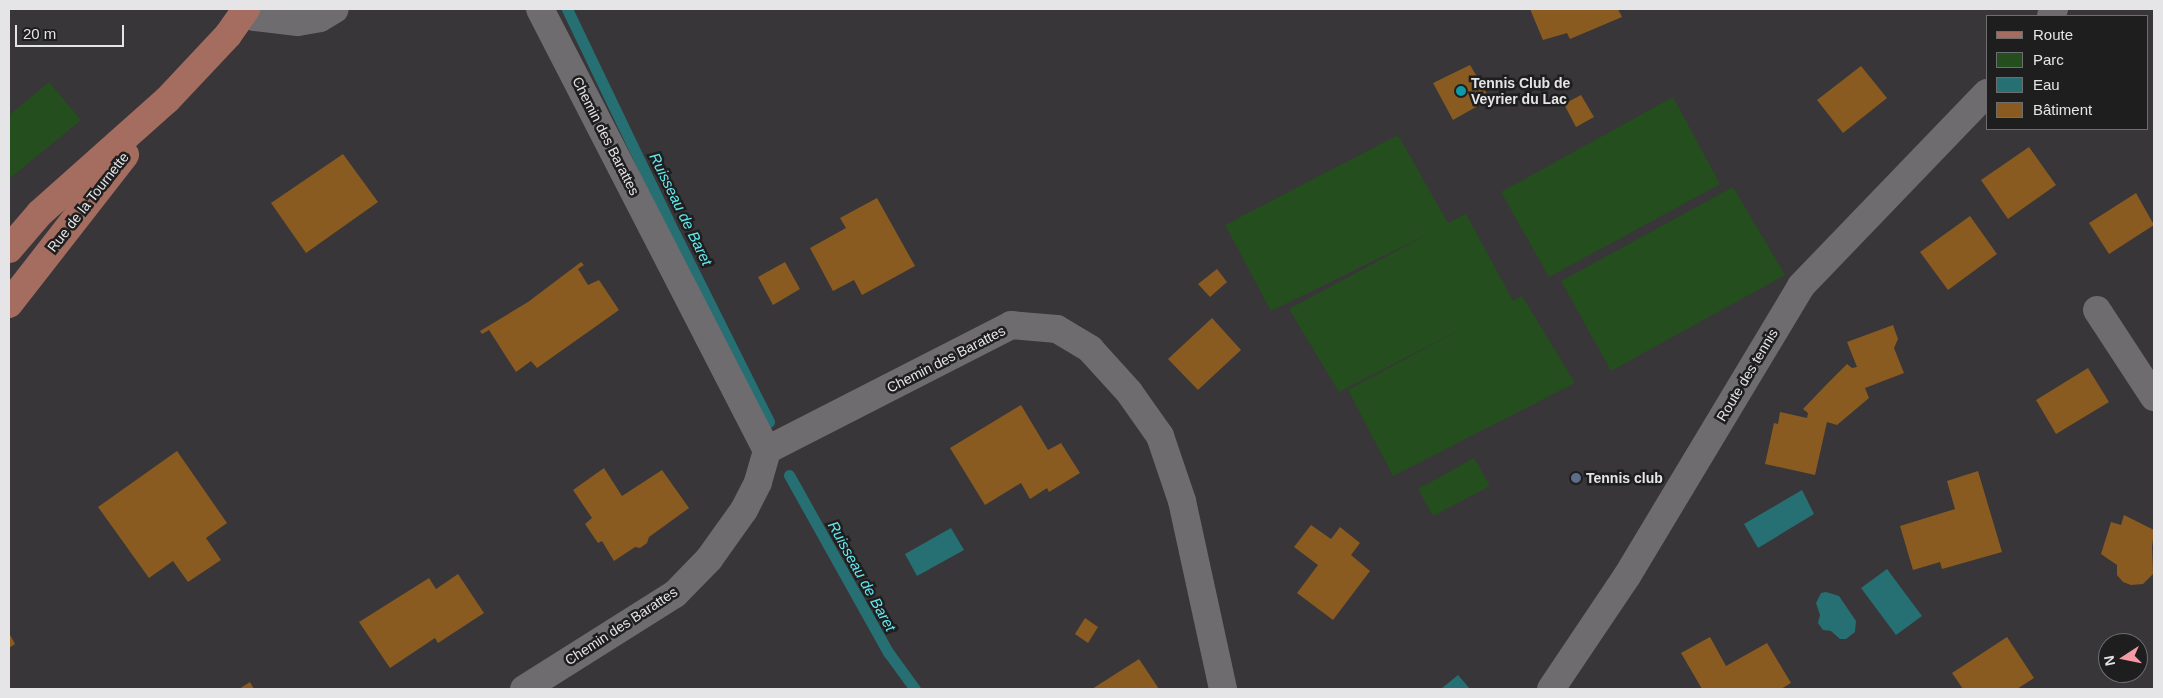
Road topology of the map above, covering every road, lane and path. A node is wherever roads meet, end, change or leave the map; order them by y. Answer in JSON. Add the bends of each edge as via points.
{"nodes":[{"id":1,"x":335,"y":9,"type":"edge"},
{"id":2,"x":540,"y":9,"type":"edge"},
{"id":3,"x":256,"y":11,"type":"edge"},
{"id":4,"x":1986,"y":94,"type":"edge"},
{"id":5,"x":167,"y":100,"type":"junction"},
{"id":6,"x":9,"y":249,"type":"edge"},
{"id":7,"x":9,"y":304,"type":"edge"},
{"id":8,"x":2098,"y":310,"type":"dead end"},
{"id":9,"x":2154,"y":397,"type":"edge"},
{"id":10,"x":767,"y":450,"type":"junction"},
{"id":11,"x":524,"y":689,"type":"edge"},
{"id":12,"x":1222,"y":689,"type":"edge"},
{"id":13,"x":1550,"y":689,"type":"edge"}],
"edges":[{"from":1,"to":3,"type":"street","via":[[320,18],[298,22]]},
{"from":2,"to":10,"type":"street","name":"Chemin des Barattes"},
{"from":3,"to":5,"type":"main road","name":"Rue de la Tournette","via":[[228,35]]},
{"from":4,"to":13,"type":"street","name":"Route des tennis","via":[[1801,286],[1626,576]]},
{"from":5,"to":6,"type":"main road","name":"Rue de la Tournette","via":[[40,213]]},
{"from":5,"to":7,"type":"main road","name":"Rue de la Tournette"},
{"from":8,"to":9,"type":"street"},
{"from":10,"to":11,"type":"street","name":"Chemin des Barattes","via":[[758,482],[744,510],[709,559],[675,594]]},
{"from":10,"to":12,"type":"street","name":"Chemin des Barattes","via":[[1011,325],[1056,329],[1090,349],[1129,392],[1160,436],[1182,501]]}]}
